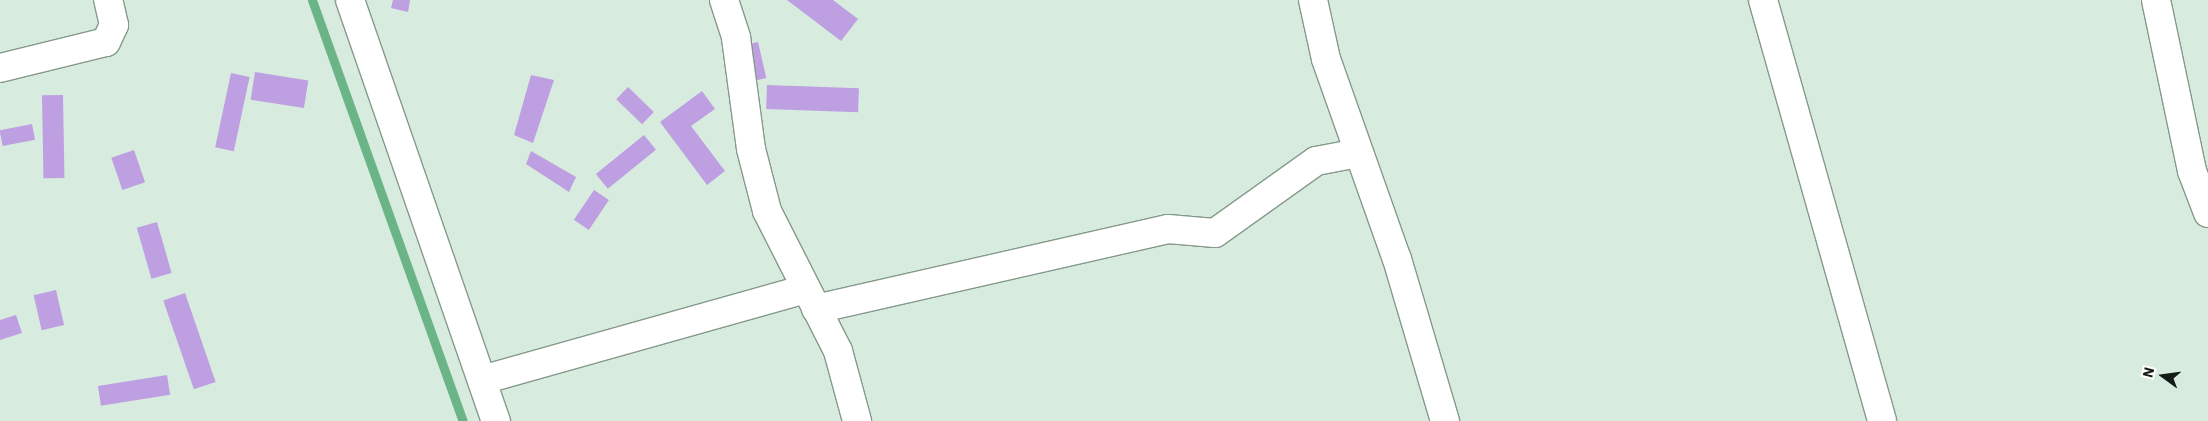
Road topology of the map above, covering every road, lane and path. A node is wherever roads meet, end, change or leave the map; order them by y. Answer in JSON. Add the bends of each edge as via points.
{"nodes":[{"id":1,"x":108,"y":0,"type":"edge"},
{"id":2,"x":350,"y":0,"type":"edge"},
{"id":3,"x":724,"y":0,"type":"edge"},
{"id":4,"x":1312,"y":0,"type":"edge"},
{"id":5,"x":1763,"y":0,"type":"edge"},
{"id":6,"x":2156,"y":0,"type":"edge"},
{"id":7,"x":0,"y":68,"type":"edge"},
{"id":8,"x":1358,"y":152,"type":"junction"},
{"id":9,"x":2208,"y":213,"type":"edge"},
{"id":10,"x":810,"y":299,"type":"junction"},
{"id":11,"x":482,"y":380,"type":"junction"},
{"id":12,"x":496,"y":421,"type":"edge"},
{"id":13,"x":857,"y":421,"type":"edge"},
{"id":14,"x":1445,"y":421,"type":"edge"},
{"id":15,"x":1882,"y":421,"type":"edge"}],
"edges":[{"from":1,"to":7,"type":"street","via":[[114,25],[106,42]]},
{"from":2,"to":11,"type":"street"},
{"from":3,"to":10,"type":"street","via":[[736,38],[751,149],[767,211]]},
{"from":4,"to":8,"type":"street","via":[[1326,59]]},
{"from":5,"to":15,"type":"street"},
{"from":6,"to":9,"type":"street","via":[[2192,172]]},
{"from":8,"to":10,"type":"street","via":[[1316,161],[1215,232],[1168,229]]},
{"from":8,"to":14,"type":"street","via":[[1397,259]]},
{"from":10,"to":11,"type":"street"},
{"from":10,"to":13,"type":"street","via":[[838,351]]},
{"from":11,"to":12,"type":"street"}]}
